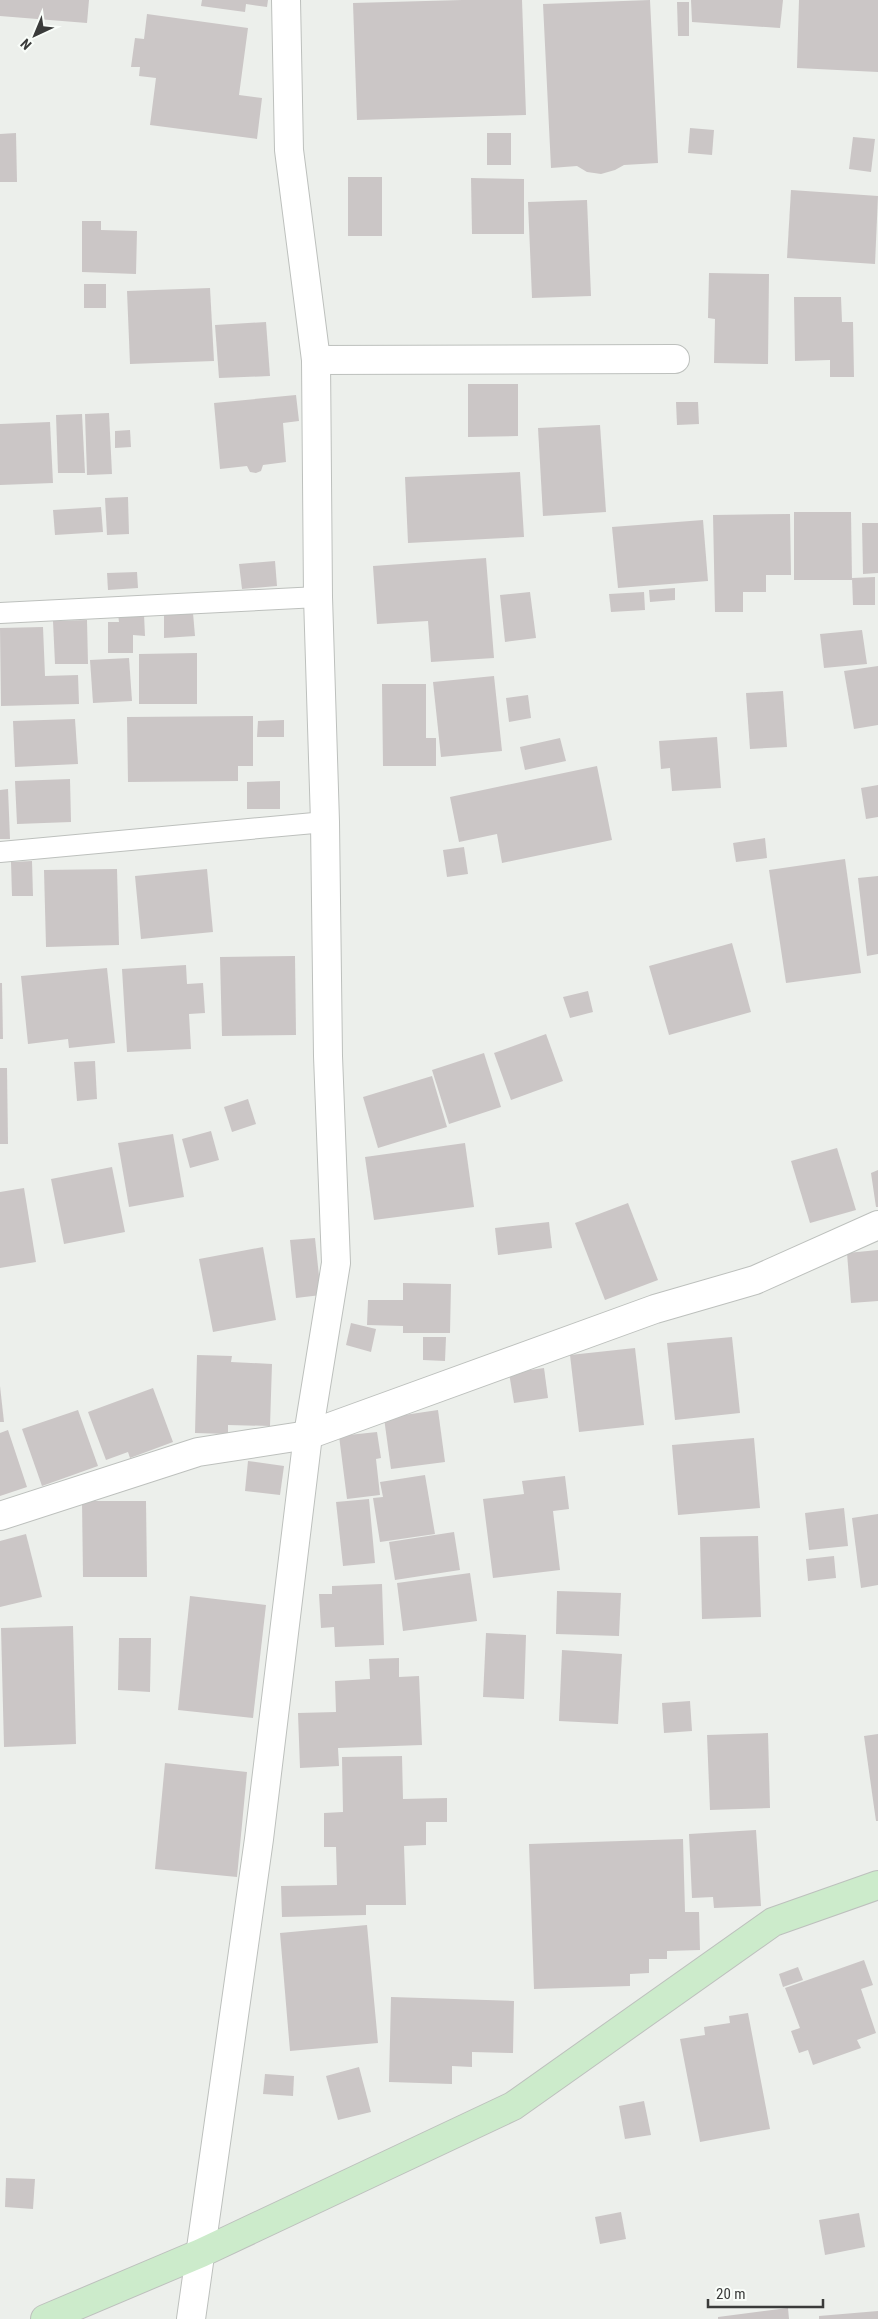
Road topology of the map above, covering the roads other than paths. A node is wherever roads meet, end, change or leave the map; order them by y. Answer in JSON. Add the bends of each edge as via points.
{"nodes":[{"id":1,"x":286,"y":0,"type":"edge"},
{"id":2,"x":675,"y":358,"type":"dead end"},
{"id":3,"x":316,"y":360,"type":"junction"},
{"id":4,"x":318,"y":596,"type":"junction"},
{"id":5,"x":0,"y":613,"type":"edge"},
{"id":6,"x":325,"y":822,"type":"junction"},
{"id":7,"x":0,"y":852,"type":"edge"},
{"id":8,"x":878,"y":1225,"type":"edge"},
{"id":9,"x":308,"y":1435,"type":"junction"},
{"id":10,"x":0,"y":1516,"type":"edge"},
{"id":11,"x":878,"y":1885,"type":"edge"},
{"id":12,"x":201,"y":2253,"type":"junction"},
{"id":13,"x":45,"y":2319,"type":"edge"},
{"id":14,"x":192,"y":2319,"type":"edge"}],
"edges":[{"from":1,"to":3,"type":"street","via":[[290,150]]},
{"from":2,"to":3,"type":"street"},
{"from":3,"to":4,"type":"street"},
{"from":4,"to":5,"type":"lane"},
{"from":4,"to":6,"type":"street"},
{"from":6,"to":7,"type":"lane"},
{"from":6,"to":9,"type":"street","via":[[328,1056],[336,1263]]},
{"from":8,"to":9,"type":"street","via":[[755,1280],[655,1309]]},
{"from":9,"to":10,"type":"street","via":[[198,1452]]},
{"from":9,"to":12,"type":"street","via":[[259,1839]]},
{"from":11,"to":12,"type":"street","via":[[773,1922],[513,2106]]},
{"from":12,"to":13,"type":"street"},
{"from":12,"to":14,"type":"street"}]}
